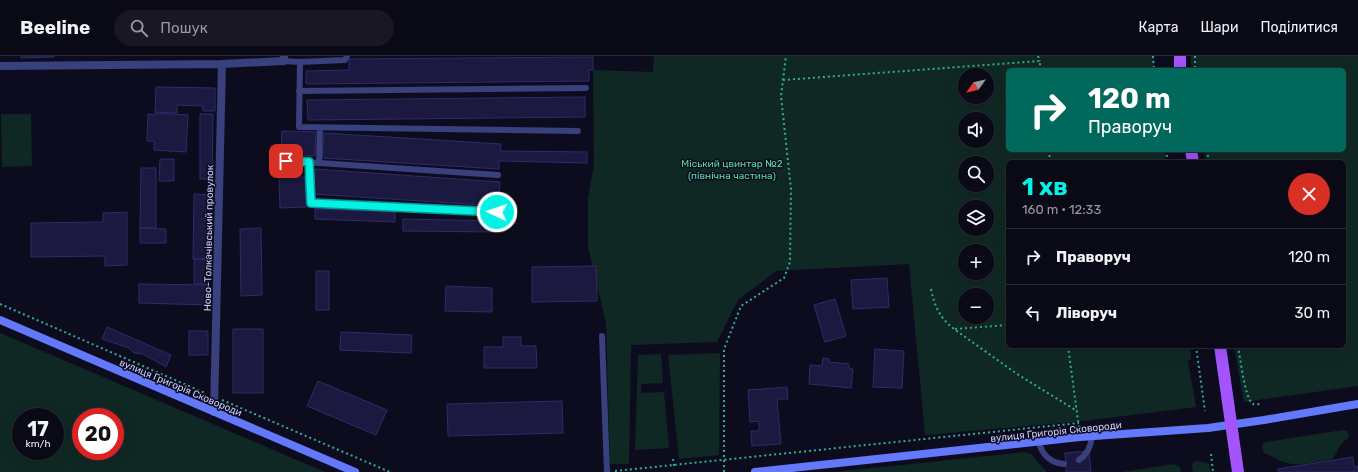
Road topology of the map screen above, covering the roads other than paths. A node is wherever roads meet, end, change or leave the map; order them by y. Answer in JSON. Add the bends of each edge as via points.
{"nodes":[{"id":1,"x":346,"y":56,"type":"edge"},
{"id":2,"x":1180,"y":56,"type":"edge"},
{"id":3,"x":284,"y":59,"type":"edge"},
{"id":4,"x":300,"y":62,"type":"junction"},
{"id":5,"x":222,"y":64,"type":"junction"},
{"id":6,"x":0,"y":66,"type":"edge"},
{"id":7,"x":1180,"y":68,"type":"edge"},
{"id":8,"x":586,"y":88,"type":"dead end"},
{"id":9,"x":299,"y":91,"type":"junction"},
{"id":10,"x":320,"y":128,"type":"junction"},
{"id":11,"x":578,"y":131,"type":"dead end"},
{"id":12,"x":286,"y":161,"type":"dead end"},
{"id":13,"x":309,"y":162,"type":"junction"},
{"id":14,"x":319,"y":163,"type":"junction"},
{"id":15,"x":498,"y":175,"type":"dead end"},
{"id":16,"x":497,"y":212,"type":"dead end"},
{"id":17,"x":0,"y":320,"type":"edge"},
{"id":18,"x":602,"y":336,"type":"dead end"},
{"id":19,"x":1220,"y":348,"type":"edge"},
{"id":20,"x":1358,"y":404,"type":"edge"},
{"id":21,"x":214,"y":412,"type":"junction"},
{"id":22,"x":1232,"y":425,"type":"junction"},
{"id":23,"x":1092,"y":436,"type":"junction"},
{"id":24,"x":1038,"y":442,"type":"junction"},
{"id":25,"x":1079,"y":460,"type":"dead end"},
{"id":26,"x":1064,"y":464,"type":"dead end"},
{"id":27,"x":355,"y":472,"type":"edge"},
{"id":28,"x":608,"y":472,"type":"edge"},
{"id":29,"x":755,"y":472,"type":"edge"},
{"id":30,"x":1238,"y":472,"type":"edge"}],
"edges":[{"from":1,"to":4,"type":"lane","via":[[345,60]]},
{"from":2,"to":7,"type":"main road"},
{"from":3,"to":4,"type":"lane"},
{"from":3,"to":5,"type":"street"},
{"from":4,"to":9,"type":"lane"},
{"from":5,"to":6,"type":"street"},
{"from":5,"to":21,"type":"street","name":"Ново-Толкачівський провулок"},
{"from":8,"to":9,"type":"lane"},
{"from":9,"to":10,"type":"lane","via":[[299,127]]},
{"from":10,"to":11,"type":"lane"},
{"from":10,"to":14,"type":"lane"},
{"from":12,"to":13,"type":"lane"},
{"from":13,"to":14,"type":"lane"},
{"from":13,"to":16,"type":"lane","via":[[311,203]]},
{"from":14,"to":15,"type":"lane"},
{"from":17,"to":21,"type":"street","name":"вулиця Григорія Сковороди"},
{"from":18,"to":28,"type":"lane"},
{"from":19,"to":22,"type":"main road"},
{"from":20,"to":22,"type":"street","name":"вулиця Григорія Сковороди"},
{"from":21,"to":27,"type":"street","name":"вулиця Григорія Сковороди"},
{"from":22,"to":23,"type":"street","name":"вулиця Григорія Сковороди"},
{"from":22,"to":30,"type":"main road"},
{"from":23,"to":24,"type":"street","name":"вулиця Григорія Сковороди"},
{"from":23,"to":25,"type":"lane","via":[[1090,448]]},
{"from":24,"to":26,"type":"lane","via":[[1049,458]]},
{"from":24,"to":29,"type":"street","name":"вулиця Григорія Сковороди"}]}
